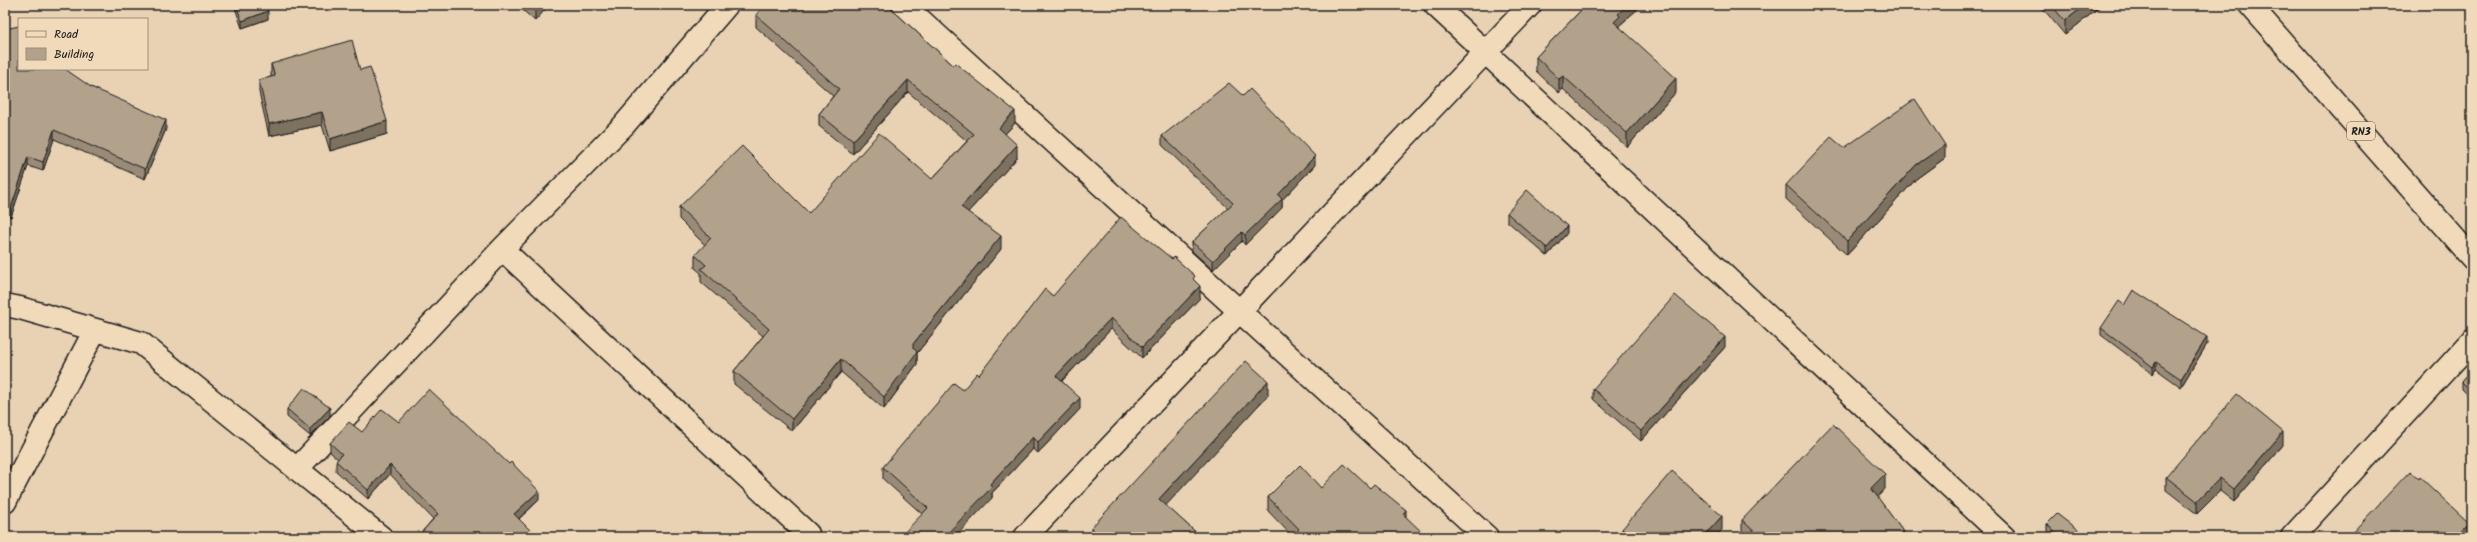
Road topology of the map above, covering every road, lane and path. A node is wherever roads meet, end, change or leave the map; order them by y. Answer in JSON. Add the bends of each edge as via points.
{"nodes":[{"id":1,"x":727,"y":5,"type":"edge"},
{"id":2,"x":904,"y":5,"type":"edge"},
{"id":3,"x":1435,"y":5,"type":"edge"},
{"id":4,"x":1530,"y":5,"type":"edge"},
{"id":5,"x":2250,"y":5,"type":"edge"},
{"id":6,"x":1485,"y":51,"type":"junction"},
{"id":7,"x":502,"y":249,"type":"junction"},
{"id":8,"x":2472,"y":258,"type":"edge"},
{"id":9,"x":5,"y":306,"type":"edge"},
{"id":10,"x":1240,"y":312,"type":"junction"},
{"id":11,"x":95,"y":330,"type":"junction"},
{"id":12,"x":2472,"y":341,"type":"edge"},
{"id":13,"x":297,"y":469,"type":"junction"},
{"id":14,"x":5,"y":502,"type":"edge"},
{"id":15,"x":808,"y":534,"type":"dead end"},
{"id":16,"x":381,"y":537,"type":"edge"},
{"id":17,"x":1025,"y":537,"type":"edge"},
{"id":18,"x":1487,"y":537,"type":"edge"},
{"id":19,"x":2004,"y":537,"type":"edge"},
{"id":20,"x":2292,"y":537,"type":"edge"}],
"edges":[{"from":1,"to":7,"type":"main road","via":[[624,125]]},
{"from":2,"to":10,"type":"main road"},
{"from":3,"to":6,"type":"main road"},
{"from":4,"to":6,"type":"main road"},
{"from":5,"to":8,"type":"main road","number":"RN3"},
{"from":6,"to":10,"type":"main road"},
{"from":6,"to":19,"type":"main road"},
{"from":7,"to":13,"type":"main road"},
{"from":7,"to":15,"type":"main road"},
{"from":9,"to":11,"type":"main road"},
{"from":10,"to":17,"type":"main road"},
{"from":10,"to":18,"type":"main road"},
{"from":11,"to":13,"type":"main road","via":[[140,343]]},
{"from":11,"to":14,"type":"main road"},
{"from":12,"to":20,"type":"main road"},
{"from":13,"to":16,"type":"main road"}]}
